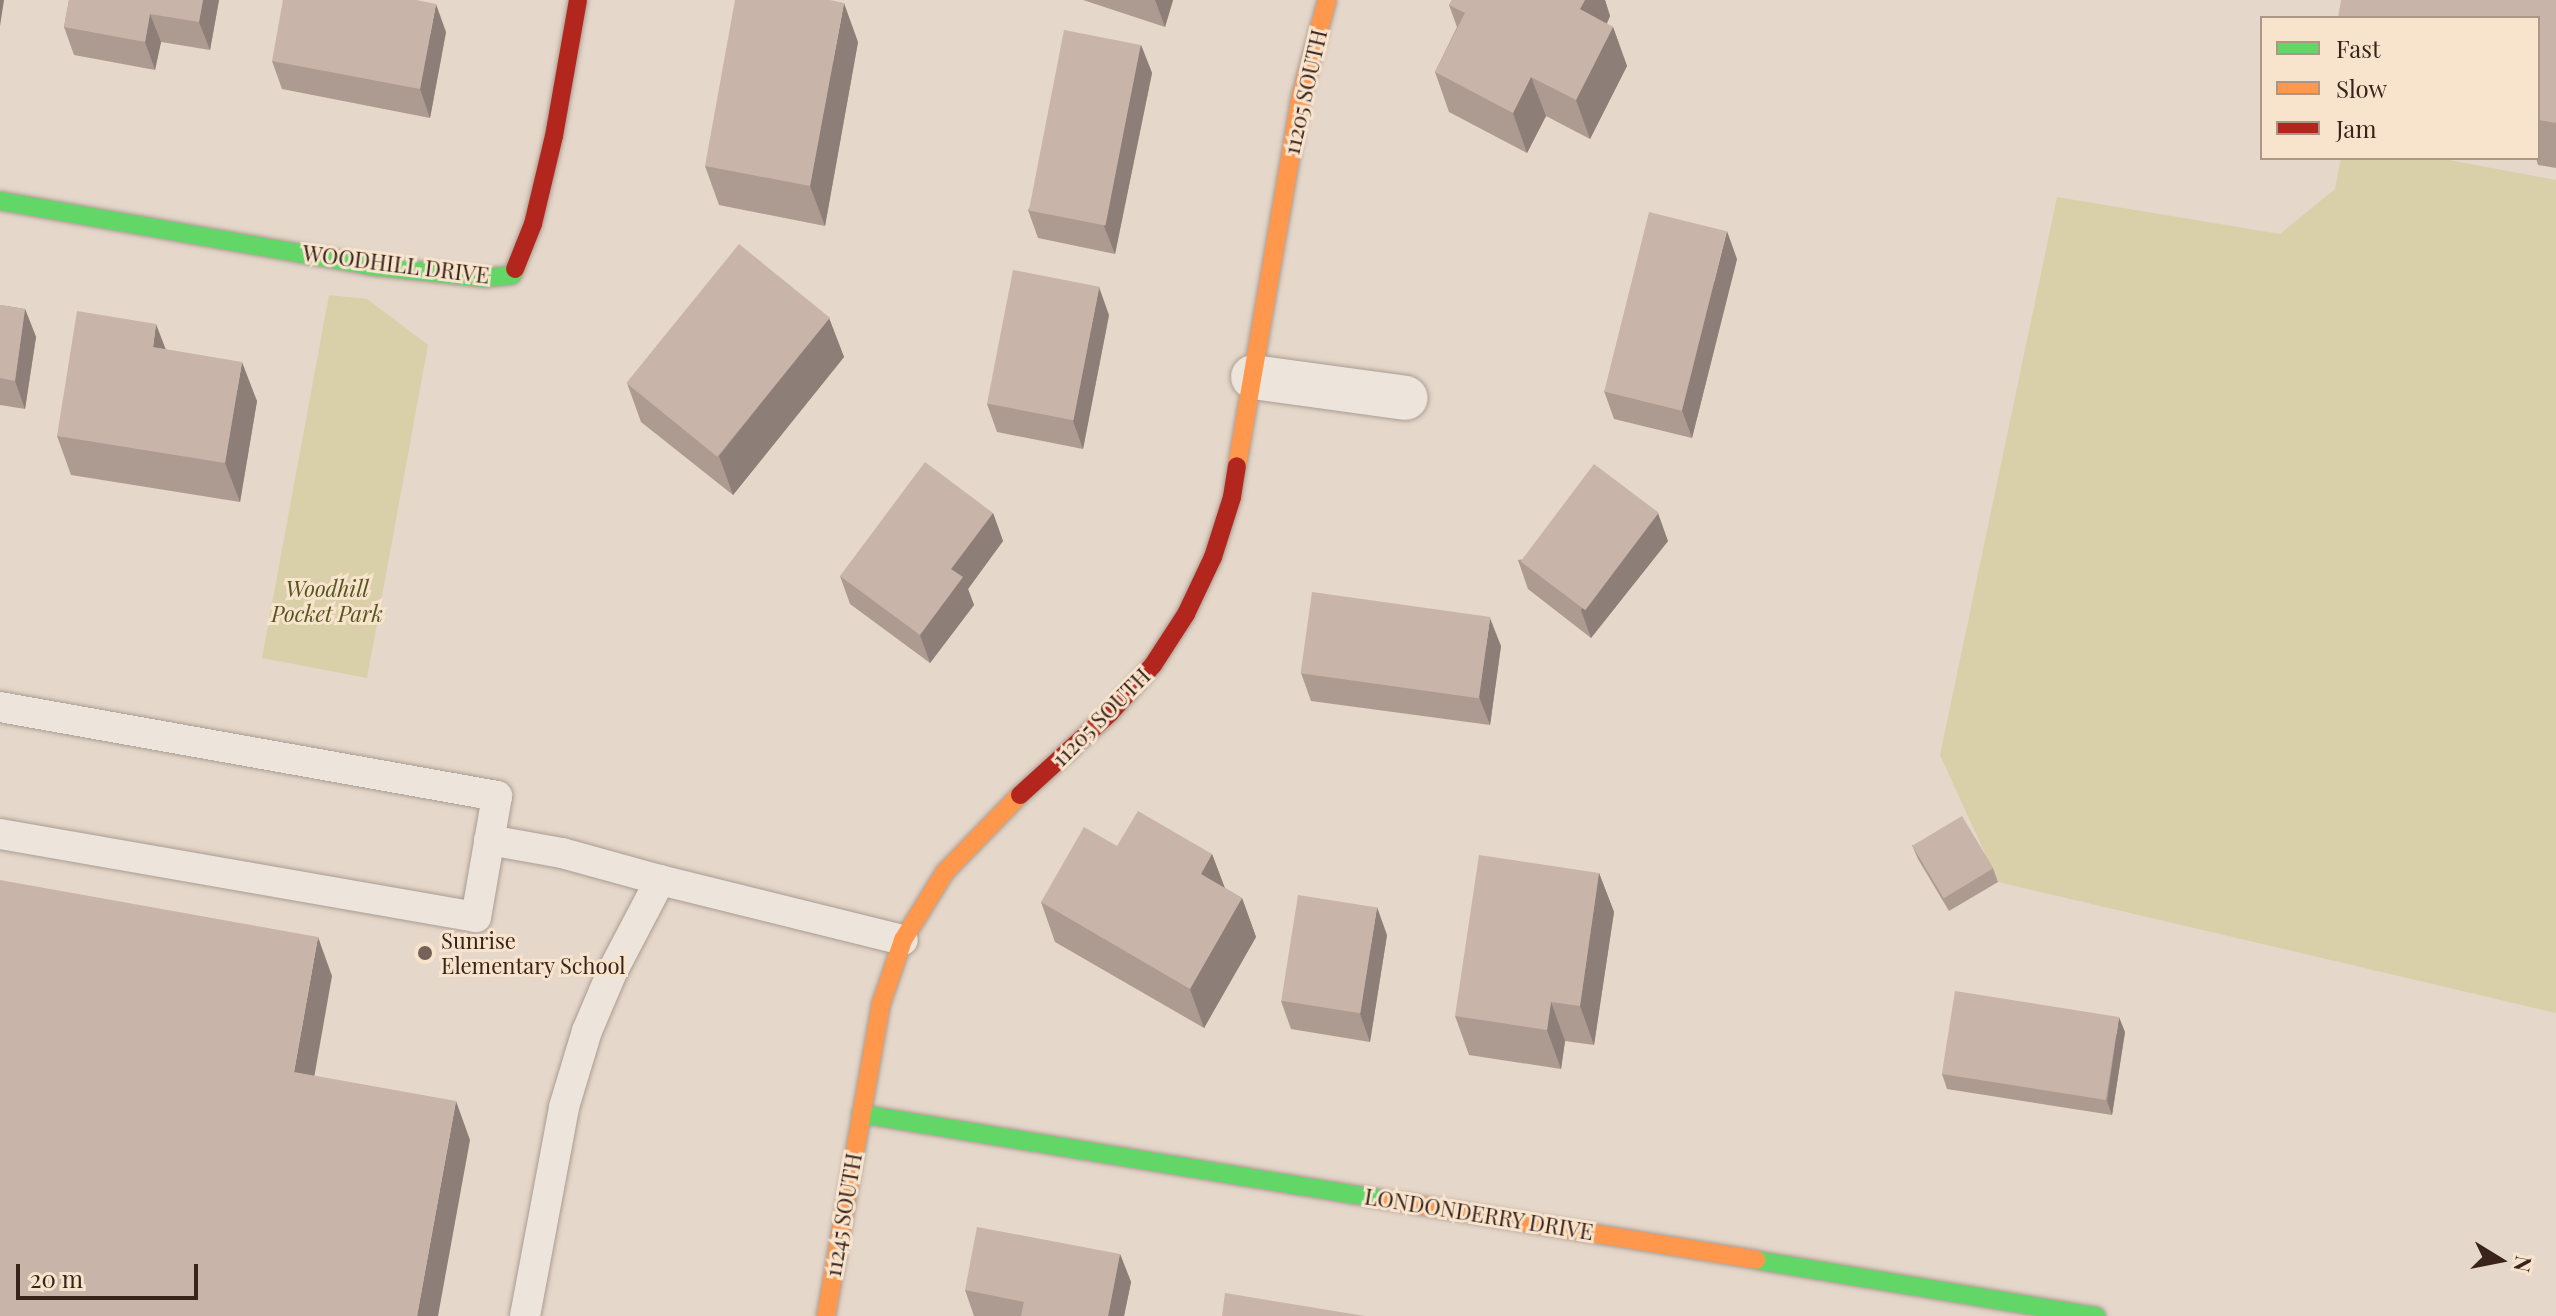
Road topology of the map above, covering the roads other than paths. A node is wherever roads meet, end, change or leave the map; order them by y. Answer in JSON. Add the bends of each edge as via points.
{"nodes":[{"id":1,"x":578,"y":0,"type":"edge"},
{"id":2,"x":1327,"y":0,"type":"edge"},
{"id":3,"x":0,"y":201,"type":"edge"},
{"id":4,"x":1253,"y":377,"type":"junction"},
{"id":5,"x":1406,"y":398,"type":"dead end"},
{"id":6,"x":0,"y":707,"type":"edge"},
{"id":7,"x":0,"y":834,"type":"edge"},
{"id":8,"x":489,"y":840,"type":"junction"},
{"id":9,"x":660,"y":880,"type":"junction"},
{"id":10,"x":903,"y":940,"type":"junction"},
{"id":11,"x":861,"y":1114,"type":"junction"},
{"id":12,"x":2008,"y":1309,"type":"edge"},
{"id":13,"x":525,"y":1316,"type":"edge"},
{"id":14,"x":826,"y":1316,"type":"edge"},
{"id":15,"x":2096,"y":1316,"type":"edge"}],
"edges":[{"from":1,"to":3,"type":"street","name":"WOODHILL DRIVE","via":[[533,224],[512,275],[485,278],[371,266]]},
{"from":2,"to":4,"type":"street","name":"11205 SOUTH","via":[[1301,96]]},
{"from":4,"to":5,"type":"street"},
{"from":4,"to":10,"type":"street","name":"11205 SOUTH","via":[[1232,497],[1213,557],[1186,614],[1153,665],[1110,713],[945,872]]},
{"from":6,"to":8,"type":"lane","via":[[497,796]]},
{"from":7,"to":8,"type":"lane","via":[[476,917]]},
{"from":8,"to":9,"type":"lane"},
{"from":9,"to":10,"type":"lane"},
{"from":9,"to":13,"type":"lane","via":[[587,1031],[564,1107]]},
{"from":10,"to":11,"type":"street","name":"11205 SOUTH","via":[[881,1004]]},
{"from":11,"to":12,"type":"street","name":"LONDONDERRY DRIVE"},
{"from":11,"to":14,"type":"street","name":"11245 SOUTH"},
{"from":12,"to":15,"type":"street","name":"LONDONDERRY DRIVE"}]}
